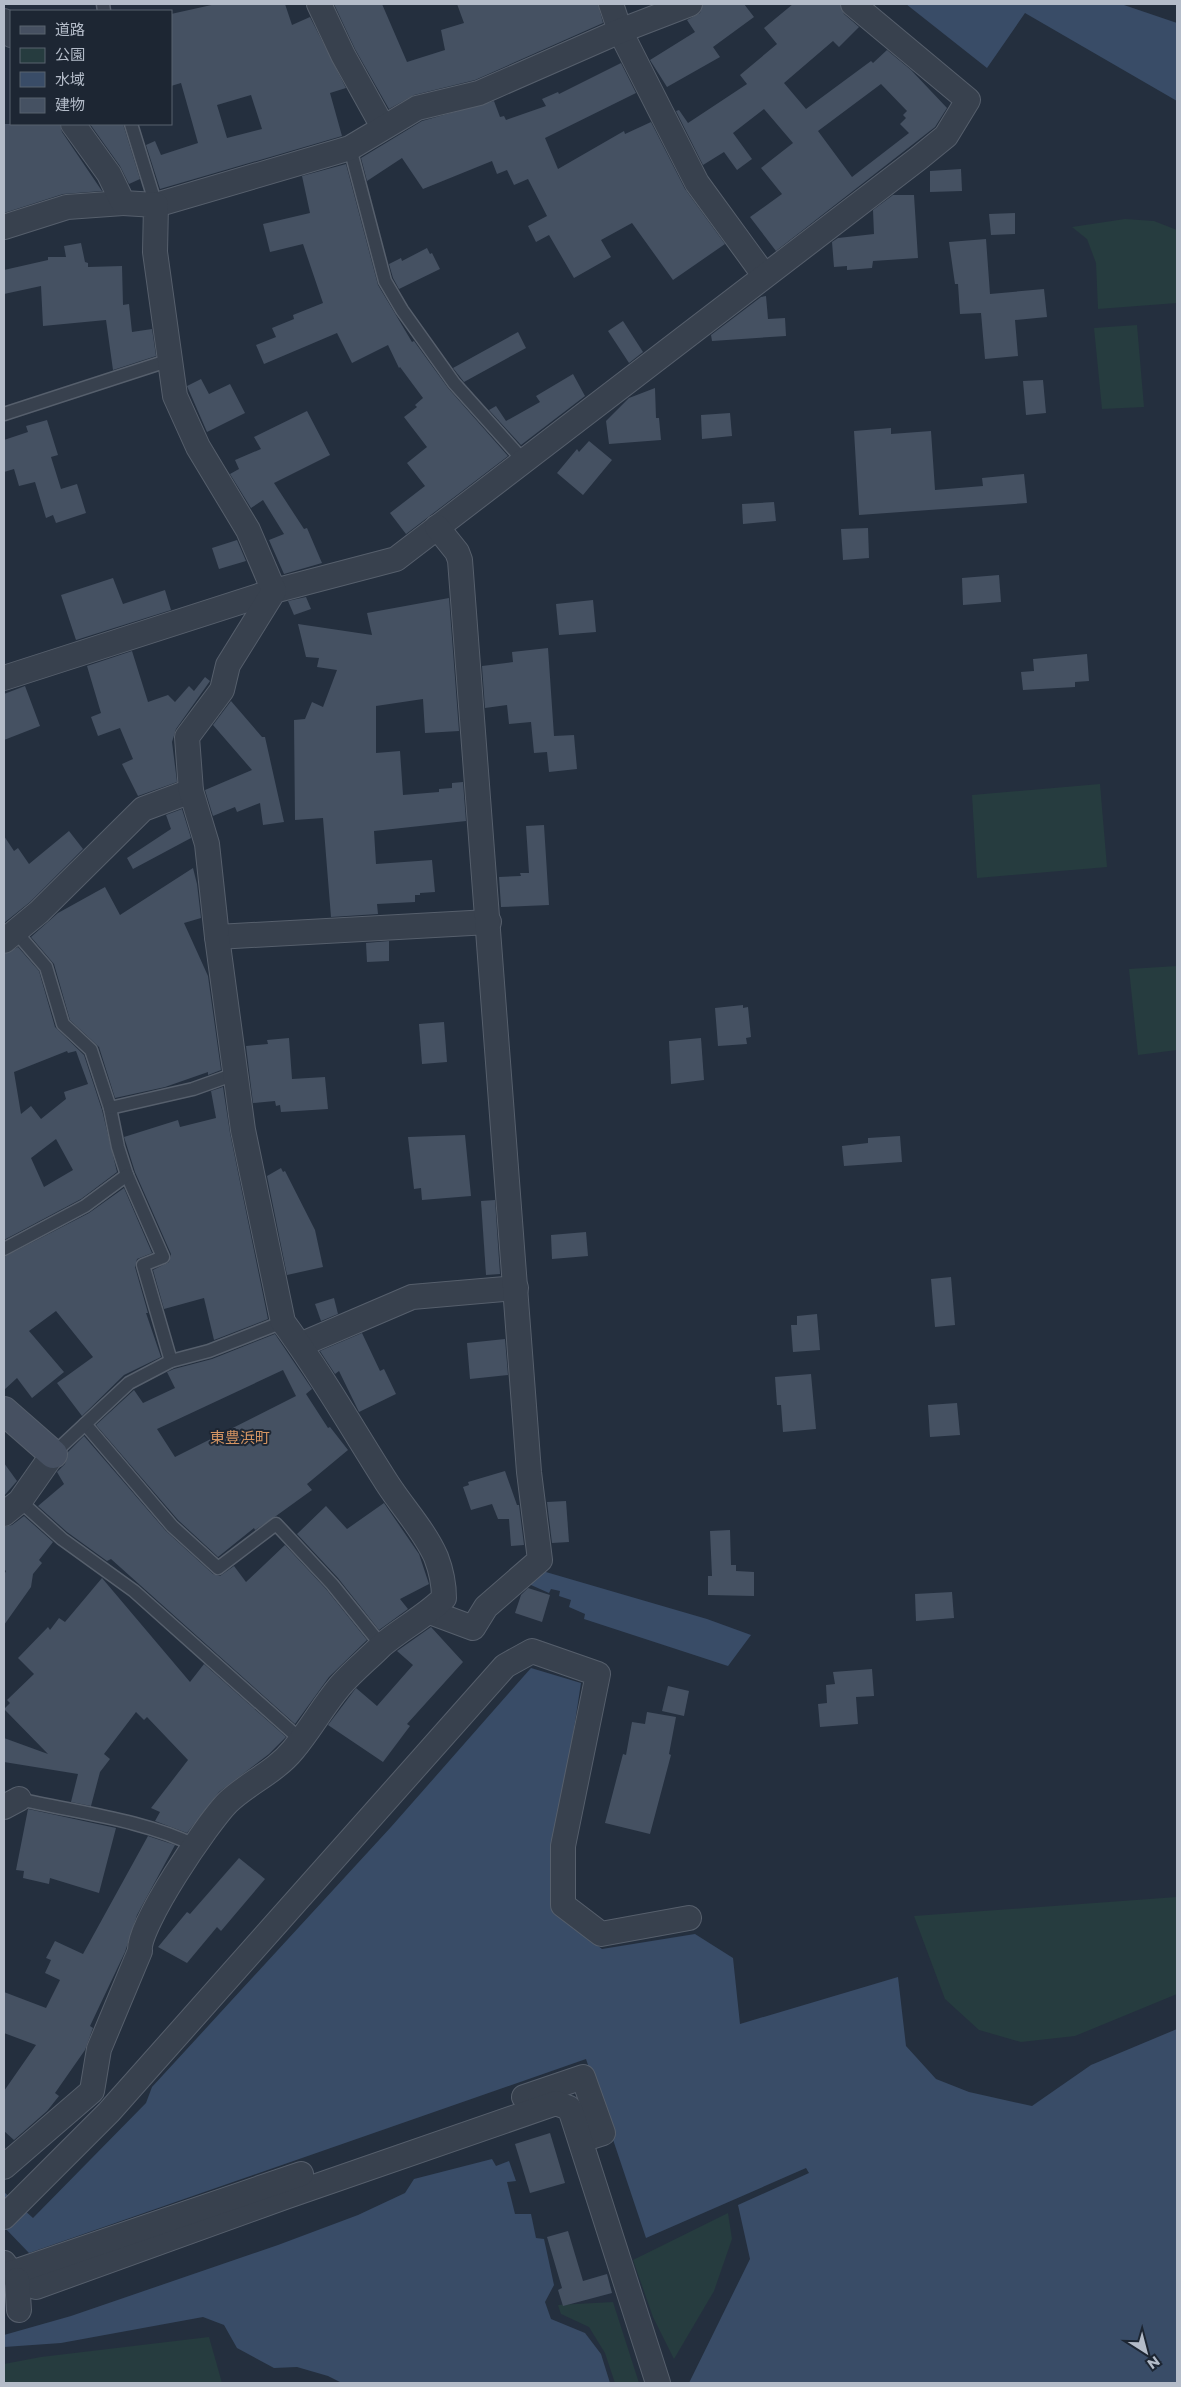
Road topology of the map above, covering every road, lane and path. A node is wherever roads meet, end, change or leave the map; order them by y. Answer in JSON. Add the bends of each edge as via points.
{"nodes":[{"id":1,"x":319,"y":4,"type":"edge"},
{"id":2,"x":611,"y":4,"type":"edge"},
{"id":3,"x":690,"y":4,"type":"edge"},
{"id":4,"x":853,"y":4,"type":"edge"},
{"id":5,"x":4,"y":21,"type":"edge"},
{"id":6,"x":620,"y":31,"type":"junction"},
{"id":7,"x":10,"y":33,"type":"edge"},
{"id":8,"x":74,"y":125,"type":"edge"},
{"id":9,"x":131,"y":125,"type":"edge"},
{"id":10,"x":383,"y":127,"type":"junction"},
{"id":11,"x":350,"y":148,"type":"junction"},
{"id":12,"x":123,"y":203,"type":"junction"},
{"id":13,"x":156,"y":205,"type":"junction"},
{"id":14,"x":4,"y":227,"type":"edge"},
{"id":15,"x":764,"y":275,"type":"junction"},
{"id":16,"x":170,"y":360,"type":"junction"},
{"id":17,"x":4,"y":414,"type":"edge"},
{"id":18,"x":523,"y":460,"type":"junction"},
{"id":19,"x":437,"y":528,"type":"junction"},
{"id":20,"x":274,"y":591,"type":"junction"},
{"id":21,"x":4,"y":678,"type":"edge"},
{"id":22,"x":191,"y":791,"type":"junction"},
{"id":23,"x":490,"y":922,"type":"junction"},
{"id":24,"x":10,"y":936,"type":"edge"},
{"id":25,"x":217,"y":937,"type":"junction"},
{"id":26,"x":235,"y":1074,"type":"junction"},
{"id":27,"x":110,"y":1108,"type":"junction"},
{"id":28,"x":127,"y":1175,"type":"junction"},
{"id":29,"x":4,"y":1249,"type":"edge"},
{"id":30,"x":516,"y":1288,"type":"junction"},
{"id":31,"x":283,"y":1322,"type":"junction"},
{"id":32,"x":300,"y":1345,"type":"junction"},
{"id":33,"x":171,"y":1361,"type":"junction"},
{"id":34,"x":4,"y":1410,"type":"edge"},
{"id":35,"x":85,"y":1424,"type":"junction"},
{"id":36,"x":53,"y":1454,"type":"junction"},
{"id":37,"x":12,"y":1508,"type":"edge"},
{"id":38,"x":430,"y":1612,"type":"junction"},
{"id":39,"x":382,"y":1646,"type":"junction"},
{"id":40,"x":301,"y":1740,"type":"junction"},
{"id":41,"x":11,"y":1803,"type":"edge"},
{"id":42,"x":196,"y":1846,"type":"junction"},
{"id":43,"x":688,"y":1918,"type":"dead end"},
{"id":44,"x":581,"y":2140,"type":"junction"},
{"id":45,"x":4,"y":2167,"type":"edge"},
{"id":46,"x":10,"y":2210,"type":"edge"},
{"id":47,"x":11,"y":2272,"type":"edge"},
{"id":48,"x":19,"y":2310,"type":"dead end"},
{"id":49,"x":658,"y":2383,"type":"edge"}],
"edges":[{"from":1,"to":10,"type":"street"},
{"from":2,"to":6,"type":"street"},
{"from":3,"to":6,"type":"street"},
{"from":4,"to":15,"type":"street","via":[[968,100],[946,136]]},
{"from":5,"to":7,"type":"street"},
{"from":6,"to":10,"type":"street","via":[[479,93],[417,108]]},
{"from":6,"to":15,"type":"street","via":[[697,183]]},
{"from":8,"to":12,"type":"street","via":[[109,174]]},
{"from":9,"to":13,"type":"lane"},
{"from":10,"to":11,"type":"street"},
{"from":11,"to":13,"type":"street"},
{"from":11,"to":18,"type":"lane","via":[[385,281],[454,383]]},
{"from":12,"to":13,"type":"street"},
{"from":12,"to":14,"type":"street","via":[[67,207]]},
{"from":13,"to":16,"type":"street","via":[[155,252]]},
{"from":15,"to":18,"type":"street"},
{"from":16,"to":17,"type":"lane"},
{"from":16,"to":20,"type":"street","via":[[174,396],[198,447],[248,530]]},
{"from":18,"to":19,"type":"street"},
{"from":19,"to":20,"type":"street","via":[[396,559]]},
{"from":19,"to":23,"type":"street","via":[[460,560]]},
{"from":20,"to":21,"type":"street"},
{"from":20,"to":22,"type":"street","via":[[228,665],[222,690],[187,737]]},
{"from":22,"to":24,"type":"street","via":[[144,809],[52,900]]},
{"from":22,"to":25,"type":"street","via":[[207,844]]},
{"from":23,"to":25,"type":"street"},
{"from":23,"to":30,"type":"street"},
{"from":24,"to":27,"type":"lane","via":[[46,967],[63,1024],[91,1050]]},
{"from":25,"to":26,"type":"street"},
{"from":26,"to":27,"type":"lane","via":[[193,1089]]},
{"from":26,"to":31,"type":"street","via":[[243,1130]]},
{"from":27,"to":28,"type":"lane"},
{"from":28,"to":29,"type":"lane","via":[[85,1206]]},
{"from":28,"to":33,"type":"lane","via":[[163,1257],[143,1265]]},
{"from":30,"to":32,"type":"street","via":[[412,1297]]},
{"from":30,"to":38,"type":"street","via":[[529,1472],[540,1560],[486,1607],[473,1628]]},
{"from":31,"to":32,"type":"street"},
{"from":31,"to":33,"type":"lane","via":[[209,1351]]},
{"from":32,"to":38,"type":"street","via":[[436,1556],[444,1584],[444,1598]]},
{"from":33,"to":35,"type":"lane","via":[[129,1383]]},
{"from":34,"to":36,"type":"main road"},
{"from":35,"to":36,"type":"lane"},
{"from":35,"to":39,"type":"lane","via":[[172,1526],[218,1568],[276,1524],[332,1584]]},
{"from":36,"to":37,"type":"street"},
{"from":37,"to":40,"type":"lane","via":[[62,1539],[134,1592]]},
{"from":38,"to":39,"type":"street"},
{"from":39,"to":40,"type":"street","via":[[341,1685]]},
{"from":40,"to":42,"type":"street","via":[[273,1770],[229,1802]]},
{"from":41,"to":42,"type":"lane","via":[[144,1828]]},
{"from":42,"to":45,"type":"street","via":[[163,1896],[139,1944],[140,1951],[98,2049],[92,2091]]},
{"from":43,"to":46,"type":"street","via":[[602,1934],[563,1905],[563,1846],[598,1674],[532,1651],[505,1666],[109,2112]]},
{"from":44,"to":47,"type":"street","via":[[569,2108],[556,2103],[547,2105],[36,2287]]},
{"from":44,"to":47,"type":"street","via":[[603,2133],[583,2077]]},
{"from":44,"to":49,"type":"street"},
{"from":47,"to":48,"type":"street"}]}
